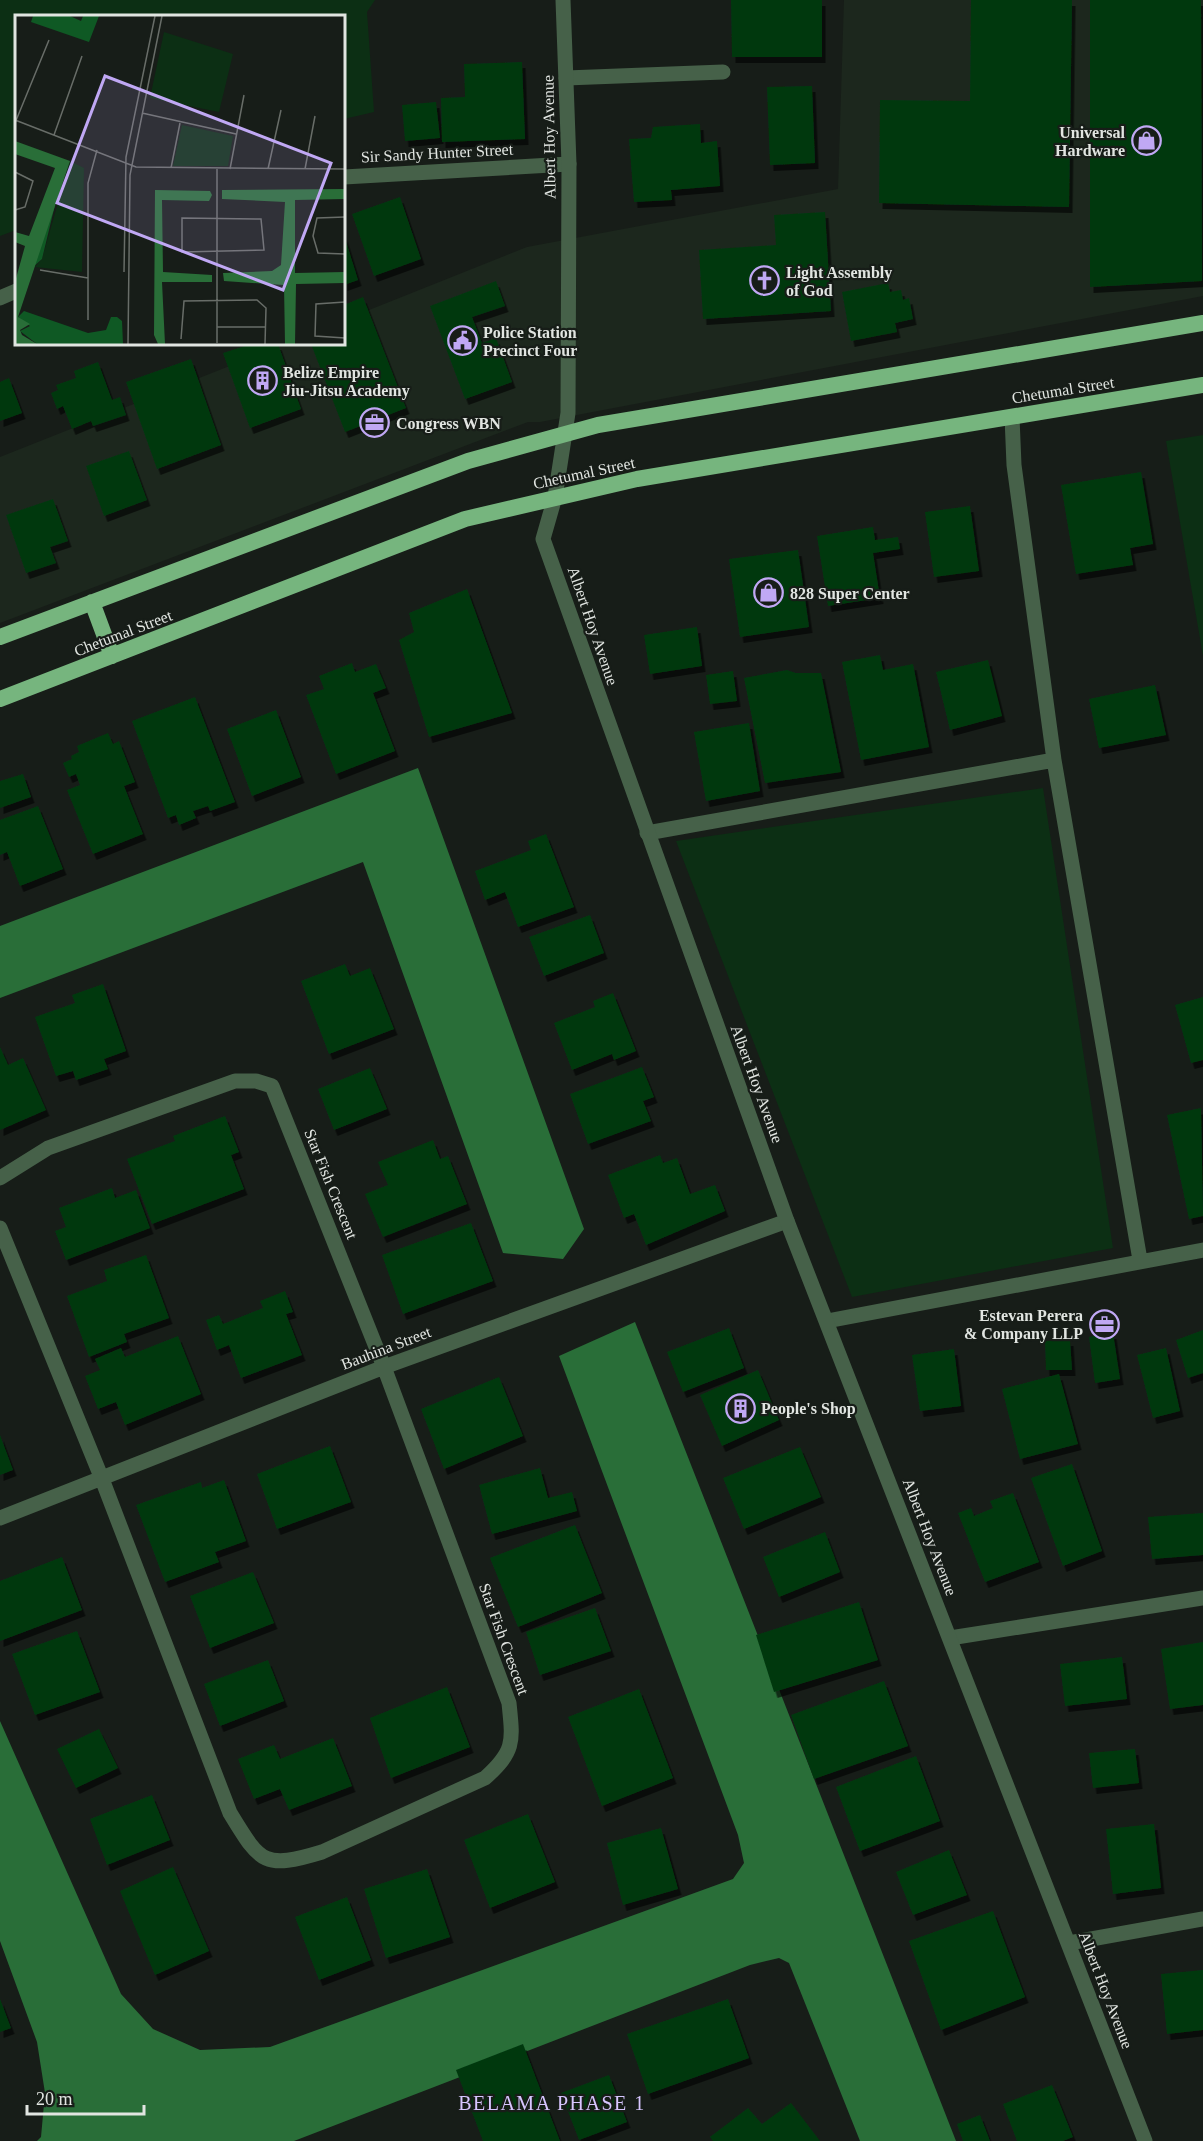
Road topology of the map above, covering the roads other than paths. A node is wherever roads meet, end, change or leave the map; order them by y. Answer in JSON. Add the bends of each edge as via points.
{"nodes":[{"id":1,"x":563,"y":0,"type":"edge"},
{"id":2,"x":723,"y":72,"type":"dead end"},
{"id":3,"x":566,"y":78,"type":"junction"},
{"id":4,"x":569,"y":164,"type":"junction"},
{"id":5,"x":345,"y":177,"type":"edge"},
{"id":6,"x":15,"y":291,"type":"edge"},
{"id":7,"x":0,"y":298,"type":"edge"},
{"id":8,"x":1203,"y":323,"type":"edge"},
{"id":9,"x":1203,"y":385,"type":"edge"},
{"id":10,"x":1012,"y":417,"type":"junction"},
{"id":11,"x":564,"y":435,"type":"junction"},
{"id":12,"x":555,"y":497,"type":"junction"},
{"id":13,"x":92,"y":602,"type":"junction"},
{"id":14,"x":0,"y":637,"type":"edge"},
{"id":15,"x":112,"y":656,"type":"junction"},
{"id":16,"x":0,"y":699,"type":"edge"},
{"id":17,"x":1054,"y":760,"type":"junction"},
{"id":18,"x":647,"y":833,"type":"junction"},
{"id":19,"x":0,"y":1178,"type":"edge"},
{"id":20,"x":787,"y":1221,"type":"junction"},
{"id":21,"x":0,"y":1228,"type":"edge"},
{"id":22,"x":1203,"y":1250,"type":"edge"},
{"id":23,"x":1140,"y":1260,"type":"junction"},
{"id":24,"x":826,"y":1321,"type":"junction"},
{"id":25,"x":384,"y":1368,"type":"junction"},
{"id":26,"x":102,"y":1479,"type":"junction"},
{"id":27,"x":0,"y":1518,"type":"edge"},
{"id":28,"x":1203,"y":1598,"type":"edge"},
{"id":29,"x":950,"y":1638,"type":"junction"},
{"id":30,"x":1203,"y":1919,"type":"edge"},
{"id":31,"x":1069,"y":1943,"type":"junction"},
{"id":32,"x":1145,"y":2141,"type":"edge"}],
"edges":[{"from":1,"to":3,"type":"street","name":"Albert Hoy Avenue"},
{"from":2,"to":3,"type":"street"},
{"from":3,"to":4,"type":"street","name":"Albert Hoy Avenue"},
{"from":4,"to":5,"type":"street","name":"Sir Sandy Hunter Street"},
{"from":4,"to":11,"type":"street","name":"Albert Hoy Avenue","via":[[568,413]]},
{"from":6,"to":7,"type":"street"},
{"from":8,"to":11,"type":"highway","via":[[656,414]]},
{"from":9,"to":10,"type":"highway","name":"Chetumal Street"},
{"from":10,"to":12,"type":"highway","name":"Chetumal Street","via":[[637,479]]},
{"from":10,"to":17,"type":"street","via":[[1014,465]]},
{"from":11,"to":12,"type":"street","name":"Albert Hoy Avenue"},
{"from":11,"to":13,"type":"highway","via":[[468,461]]},
{"from":12,"to":15,"type":"highway","name":"Chetumal Street","via":[[465,519]]},
{"from":12,"to":18,"type":"street","name":"Albert Hoy Avenue","via":[[543,539]]},
{"from":13,"to":14,"type":"highway"},
{"from":13,"to":15,"type":"highway"},
{"from":15,"to":16,"type":"highway","name":"Chetumal Street"},
{"from":17,"to":18,"type":"street"},
{"from":17,"to":23,"type":"street"},
{"from":18,"to":20,"type":"street","name":"Albert Hoy Avenue"},
{"from":19,"to":25,"type":"street","name":"Star Fish Crescent","via":[[48,1148],[235,1081],[272,1086]]},
{"from":20,"to":24,"type":"street","name":"Albert Hoy Avenue"},
{"from":20,"to":25,"type":"street","name":"Bauhina Street"},
{"from":21,"to":26,"type":"street","name":"Star Fish Crescent"},
{"from":22,"to":23,"type":"street"},
{"from":23,"to":24,"type":"street"},
{"from":24,"to":29,"type":"street","name":"Albert Hoy Avenue"},
{"from":25,"to":26,"type":"street","name":"Bauhina Street"},
{"from":25,"to":26,"type":"street","name":"Star Fish Crescent","via":[[509,1703],[513,1737],[505,1760],[485,1778],[322,1852],[272,1863],[252,1850],[230,1813]]},
{"from":26,"to":27,"type":"street","name":"Bauhina Street"},
{"from":28,"to":29,"type":"street"},
{"from":29,"to":31,"type":"street","name":"Albert Hoy Avenue"},
{"from":30,"to":31,"type":"street"},
{"from":31,"to":32,"type":"street","name":"Albert Hoy Avenue"}]}
